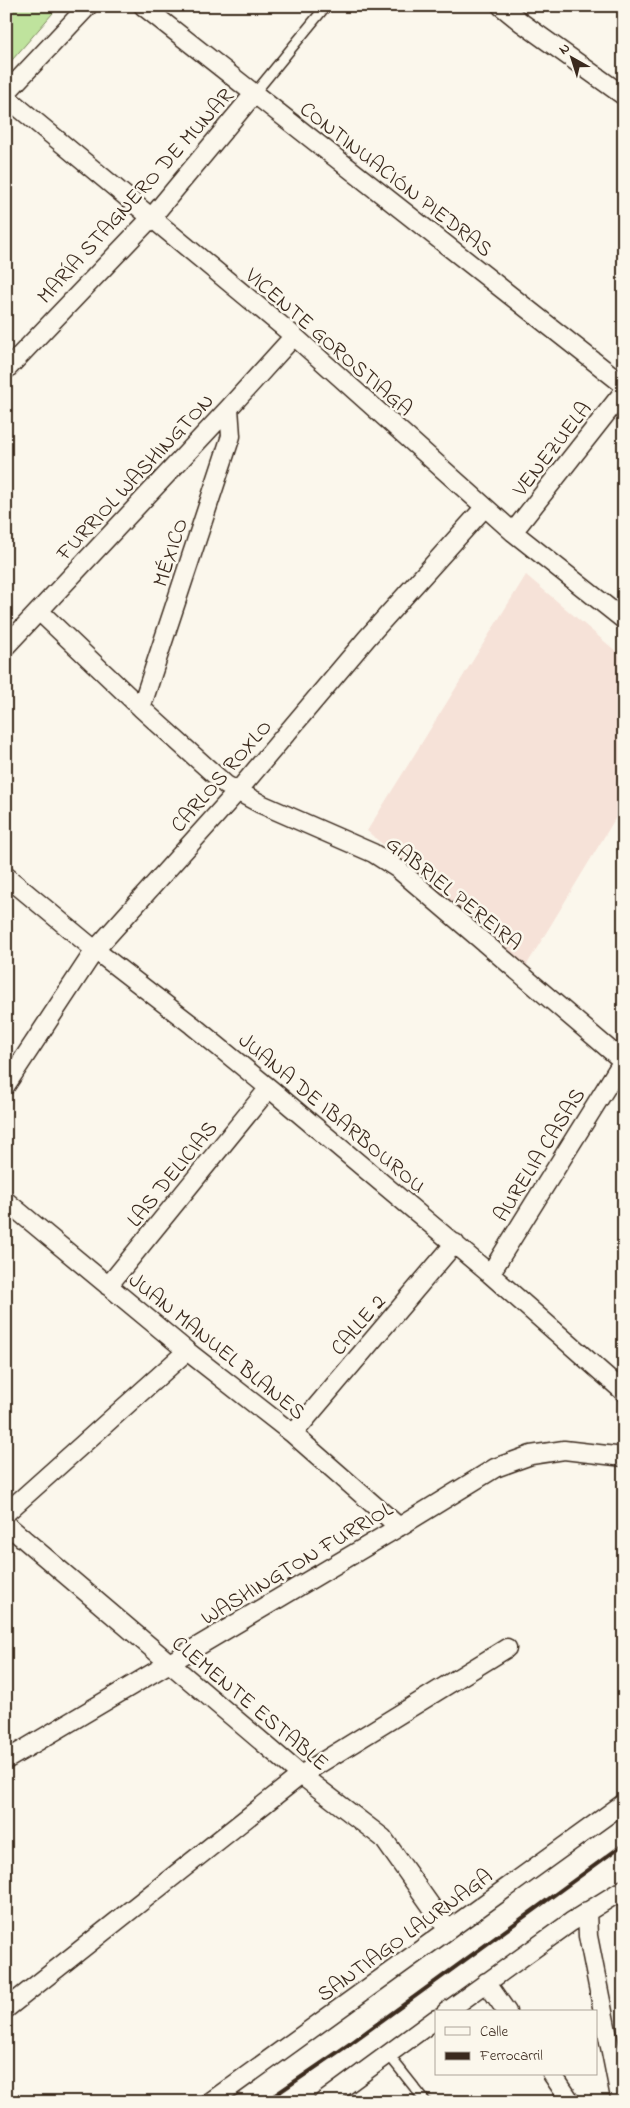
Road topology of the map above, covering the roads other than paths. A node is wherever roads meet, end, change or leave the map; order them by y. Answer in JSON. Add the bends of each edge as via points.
{"nodes":[{"id":1,"x":88,"y":6,"type":"edge"},
{"id":2,"x":143,"y":6,"type":"edge"},
{"id":3,"x":326,"y":6,"type":"edge"},
{"id":4,"x":502,"y":6,"type":"edge"},
{"id":5,"x":254,"y":94,"type":"junction"},
{"id":6,"x":6,"y":95,"type":"edge"},
{"id":7,"x":624,"y":96,"type":"edge"},
{"id":8,"x":152,"y":217,"type":"junction"},
{"id":9,"x":294,"y":336,"type":"junction"},
{"id":10,"x":6,"y":370,"type":"edge"},
{"id":11,"x":624,"y":385,"type":"edge"},
{"id":12,"x":624,"y":391,"type":"edge"},
{"id":13,"x":229,"y":408,"type":"junction"},
{"id":14,"x":484,"y":508,"type":"junction"},
{"id":15,"x":513,"y":532,"type":"junction"},
{"id":16,"x":39,"y":611,"type":"junction"},
{"id":17,"x":624,"y":620,"type":"edge"},
{"id":18,"x":6,"y":646,"type":"edge"},
{"id":19,"x":141,"y":708,"type":"junction"},
{"id":20,"x":237,"y":792,"type":"junction"},
{"id":21,"x":6,"y":876,"type":"edge"},
{"id":22,"x":95,"y":950,"type":"junction"},
{"id":23,"x":623,"y":1061,"type":"edge"},
{"id":24,"x":6,"y":1085,"type":"edge"},
{"id":25,"x":269,"y":1088,"type":"junction"},
{"id":26,"x":6,"y":1201,"type":"edge"},
{"id":27,"x":455,"y":1243,"type":"junction"},
{"id":28,"x":490,"y":1274,"type":"junction"},
{"id":29,"x":108,"y":1286,"type":"junction"},
{"id":30,"x":187,"y":1350,"type":"junction"},
{"id":31,"x":624,"y":1392,"type":"edge"},
{"id":32,"x":293,"y":1434,"type":"junction"},
{"id":33,"x":624,"y":1457,"type":"edge"},
{"id":34,"x":6,"y":1513,"type":"edge"},
{"id":35,"x":6,"y":1524,"type":"edge"},
{"id":36,"x":399,"y":1527,"type":"junction"},
{"id":37,"x":507,"y":1648,"type":"dead end"},
{"id":38,"x":170,"y":1663,"type":"junction"},
{"id":39,"x":6,"y":1760,"type":"edge"},
{"id":40,"x":301,"y":1775,"type":"junction"},
{"id":41,"x":624,"y":1803,"type":"edge"},
{"id":42,"x":624,"y":1889,"type":"edge"},
{"id":43,"x":587,"y":1912,"type":"junction"},
{"id":44,"x":448,"y":1930,"type":"junction"},
{"id":45,"x":486,"y":1982,"type":"junction"},
{"id":46,"x":6,"y":2009,"type":"edge"},
{"id":47,"x":449,"y":2010,"type":"edge"},
{"id":48,"x":506,"y":2010,"type":"edge"},
{"id":49,"x":435,"y":2020,"type":"edge"},
{"id":50,"x":388,"y":2054,"type":"junction"},
{"id":51,"x":553,"y":2076,"type":"edge"},
{"id":52,"x":210,"y":2102,"type":"edge"},
{"id":53,"x":323,"y":2102,"type":"edge"},
{"id":54,"x":426,"y":2102,"type":"edge"},
{"id":55,"x":571,"y":2102,"type":"edge"},
{"id":56,"x":621,"y":2102,"type":"edge"}],
"edges":[{"from":1,"to":6,"type":"street"},
{"from":2,"to":5,"type":"street","name":"CONTINUACIÓN PIEDRAS"},
{"from":3,"to":5,"type":"lane"},
{"from":4,"to":7,"type":"street"},
{"from":5,"to":8,"type":"street","name":"MARÍA STAGNERO DE MUNAR"},
{"from":5,"to":11,"type":"street","name":"CONTINUACIÓN PIEDRAS"},
{"from":6,"to":8,"type":"street","name":"VICENTE GOROSTIAGA"},
{"from":8,"to":9,"type":"street","name":"VICENTE GOROSTIAGA"},
{"from":8,"to":10,"type":"street","name":"MARÍA STAGNERO DE MUNAR"},
{"from":9,"to":13,"type":"street","name":"FURRIOL WASHINGTON"},
{"from":9,"to":14,"type":"street","name":"VICENTE GOROSTIAGA"},
{"from":12,"to":15,"type":"street","name":"VENEZUELA"},
{"from":13,"to":16,"type":"street","name":"FURRIOL WASHINGTON"},
{"from":13,"to":19,"type":"street","name":"MÉXICO","via":[[231,436]]},
{"from":14,"to":15,"type":"street","name":"VICENTE GOROSTIAGA"},
{"from":14,"to":20,"type":"street","name":"CARLOS ROXLO","via":[[367,638]]},
{"from":15,"to":17,"type":"street","name":"VICENTE GOROSTIAGA"},
{"from":16,"to":18,"type":"street","name":"FURRIOL WASHINGTON"},
{"from":16,"to":19,"type":"street","name":"GABRIEL PEREIRA"},
{"from":19,"to":20,"type":"street","name":"GABRIEL PEREIRA"},
{"from":20,"to":22,"type":"street","name":"CARLOS ROXLO"},
{"from":20,"to":23,"type":"street","name":"GABRIEL PEREIRA","via":[[373,852],[398,869]]},
{"from":21,"to":22,"type":"street","name":"JUANA DE IBARBOUROU"},
{"from":22,"to":24,"type":"street","name":"CARLOS ROXLO"},
{"from":22,"to":25,"type":"street","name":"JUANA DE IBARBOUROU"},
{"from":23,"to":28,"type":"street","name":"AURELIA CASAS"},
{"from":25,"to":27,"type":"street","name":"JUANA DE IBARBOUROU"},
{"from":25,"to":29,"type":"street","name":"LAS DELICIAS"},
{"from":26,"to":29,"type":"street","name":"JUAN MANUEL BLANES"},
{"from":27,"to":28,"type":"street","name":"JUANA DE IBARBOUROU"},
{"from":27,"to":32,"type":"street","name":"CALLE 2"},
{"from":28,"to":31,"type":"street","name":"JUANA DE IBARBOUROU"},
{"from":29,"to":30,"type":"street","name":"JUAN MANUEL BLANES"},
{"from":30,"to":32,"type":"street","name":"JUAN MANUEL BLANES"},
{"from":30,"to":34,"type":"street"},
{"from":32,"to":36,"type":"street","name":"JUAN MANUEL BLANES"},
{"from":33,"to":36,"type":"street","name":"WASHINGTON FURRIOL","via":[[564,1450],[530,1456],[495,1468]]},
{"from":35,"to":38,"type":"street","name":"CLEMENTE ESTABLE"},
{"from":36,"to":38,"type":"street","name":"WASHINGTON FURRIOL"},
{"from":37,"to":40,"type":"street"},
{"from":38,"to":39,"type":"street","name":"WASHINGTON FURRIOL"},
{"from":38,"to":40,"type":"street","name":"CLEMENTE ESTABLE"},
{"from":40,"to":44,"type":"street","name":"CLEMENTE ESTABLE","via":[[383,1838]]},
{"from":40,"to":46,"type":"street"},
{"from":41,"to":44,"type":"street","name":"SANTIAGO LAURNAGA"},
{"from":42,"to":43,"type":"street"},
{"from":43,"to":45,"type":"street"},
{"from":43,"to":56,"type":"street","via":[[588,1936]]},
{"from":44,"to":52,"type":"street","name":"SANTIAGO LAURNAGA"},
{"from":45,"to":47,"type":"street"},
{"from":45,"to":48,"type":"street"},
{"from":49,"to":50,"type":"street"},
{"from":50,"to":53,"type":"street"},
{"from":50,"to":54,"type":"lane"},
{"from":51,"to":55,"type":"street"}]}
